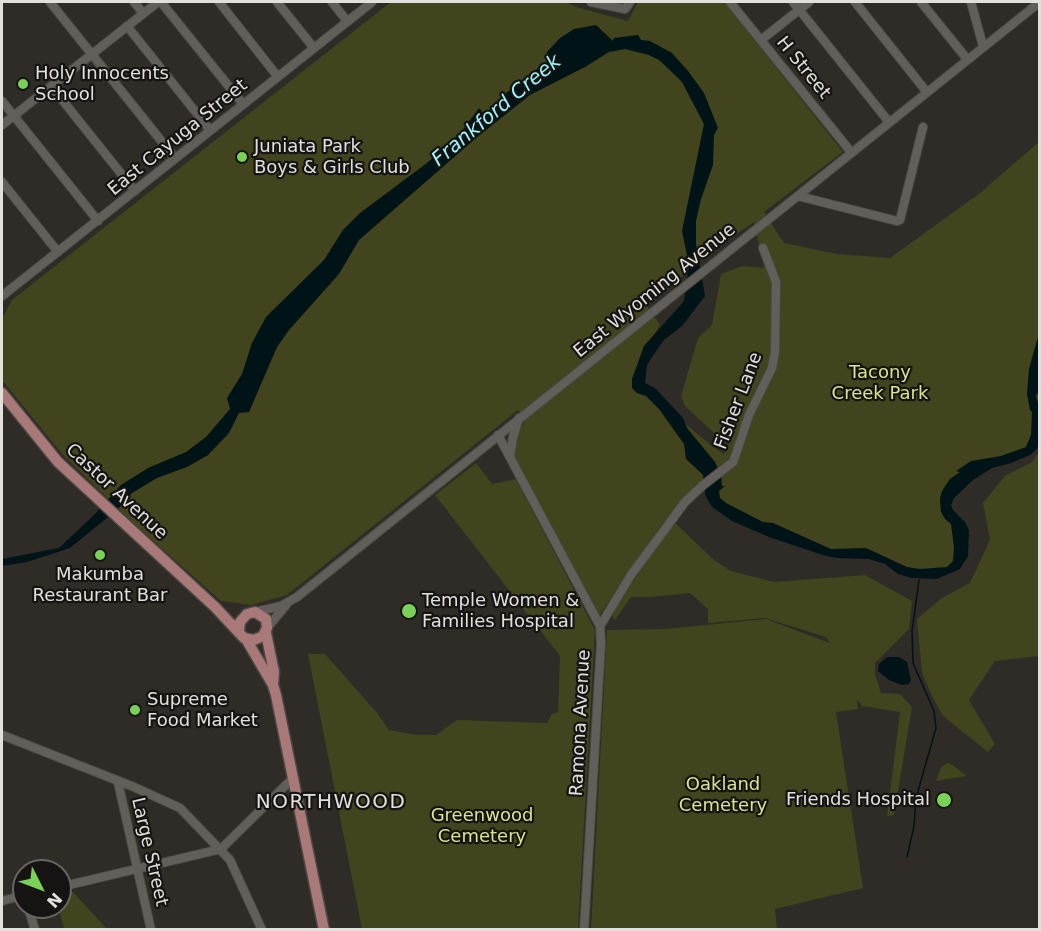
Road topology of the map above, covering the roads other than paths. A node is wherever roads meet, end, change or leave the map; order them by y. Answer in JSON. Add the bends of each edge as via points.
{"nodes":[{"id":1,"x":50,"y":2,"type":"edge"},
{"id":2,"x":134,"y":2,"type":"edge"},
{"id":3,"x":159,"y":2,"type":"edge"},
{"id":4,"x":219,"y":2,"type":"edge"},
{"id":5,"x":277,"y":2,"type":"edge"},
{"id":6,"x":332,"y":2,"type":"edge"},
{"id":7,"x":372,"y":2,"type":"edge"},
{"id":8,"x":591,"y":2,"type":"edge"},
{"id":9,"x":730,"y":2,"type":"edge"},
{"id":10,"x":793,"y":2,"type":"edge"},
{"id":11,"x":809,"y":2,"type":"edge"},
{"id":12,"x":855,"y":2,"type":"edge"},
{"id":13,"x":921,"y":2,"type":"edge"},
{"id":14,"x":971,"y":2,"type":"edge"},
{"id":15,"x":1040,"y":2,"type":"edge"},
{"id":16,"x":628,"y":5,"type":"edge"},
{"id":17,"x":799,"y":10,"type":"junction"},
{"id":18,"x":143,"y":13,"type":"junction"},
{"id":19,"x":347,"y":21,"type":"junction"},
{"id":20,"x":127,"y":26,"type":"junction"},
{"id":21,"x":761,"y":40,"type":"junction"},
{"id":22,"x":983,"y":46,"type":"junction"},
{"id":23,"x":314,"y":48,"type":"junction"},
{"id":24,"x":91,"y":54,"type":"junction"},
{"id":25,"x":967,"y":59,"type":"junction"},
{"id":26,"x":278,"y":77,"type":"junction"},
{"id":27,"x":51,"y":86,"type":"junction"},
{"id":28,"x":926,"y":91,"type":"junction"},
{"id":29,"x":2,"y":100,"type":"edge"},
{"id":30,"x":243,"y":104,"type":"junction"},
{"id":31,"x":14,"y":116,"type":"junction"},
{"id":32,"x":889,"y":122,"type":"junction"},
{"id":33,"x":2,"y":125,"type":"edge"},
{"id":34,"x":923,"y":127,"type":"dead end"},
{"id":35,"x":210,"y":130,"type":"junction"},
{"id":36,"x":851,"y":152,"type":"junction"},
{"id":37,"x":175,"y":158,"type":"junction"},
{"id":38,"x":2,"y":182,"type":"edge"},
{"id":39,"x":135,"y":191,"type":"junction"},
{"id":40,"x":798,"y":196,"type":"junction"},
{"id":41,"x":98,"y":221,"type":"junction"},
{"id":42,"x":763,"y":248,"type":"dead end"},
{"id":43,"x":58,"y":252,"type":"junction"},
{"id":44,"x":2,"y":296,"type":"edge"},
{"id":45,"x":2,"y":393,"type":"edge"},
{"id":46,"x":519,"y":418,"type":"junction"},
{"id":47,"x":498,"y":435,"type":"junction"},
{"id":48,"x":510,"y":457,"type":"junction"},
{"id":49,"x":288,"y":603,"type":"junction"},
{"id":50,"x":215,"y":607,"type":"junction"},
{"id":51,"x":251,"y":613,"type":"junction"},
{"id":52,"x":600,"y":626,"type":"junction"},
{"id":53,"x":266,"y":630,"type":"junction"},
{"id":54,"x":242,"y":635,"type":"junction"},
{"id":55,"x":273,"y":685,"type":"junction"},
{"id":56,"x":2,"y":735,"type":"edge"},
{"id":57,"x":293,"y":778,"type":"junction"},
{"id":58,"x":118,"y":782,"type":"junction"},
{"id":59,"x":221,"y":849,"type":"junction"},
{"id":60,"x":137,"y":870,"type":"junction"},
{"id":61,"x":72,"y":884,"type":"edge"},
{"id":62,"x":151,"y":930,"type":"edge"},
{"id":63,"x":262,"y":930,"type":"edge"},
{"id":64,"x":324,"y":930,"type":"edge"},
{"id":65,"x":584,"y":930,"type":"edge"}],
"edges":[{"from":1,"to":24,"type":"street"},
{"from":2,"to":18,"type":"street"},
{"from":3,"to":18,"type":"street"},
{"from":3,"to":30,"type":"street"},
{"from":4,"to":26,"type":"street"},
{"from":5,"to":23,"type":"street"},
{"from":6,"to":19,"type":"street"},
{"from":7,"to":19,"type":"street","name":"East Cayuga Street"},
{"from":8,"to":16,"type":"street"},
{"from":9,"to":21,"type":"street","name":"H Street"},
{"from":10,"to":17,"type":"street"},
{"from":11,"to":17,"type":"street"},
{"from":12,"to":28,"type":"street"},
{"from":13,"to":25,"type":"street"},
{"from":14,"to":22,"type":"street"},
{"from":15,"to":22,"type":"street","name":"East Wyoming Avenue","via":[[1025,9]]},
{"from":17,"to":21,"type":"street"},
{"from":17,"to":32,"type":"street"},
{"from":18,"to":20,"type":"street"},
{"from":19,"to":23,"type":"street","name":"East Cayuga Street"},
{"from":20,"to":24,"type":"street"},
{"from":20,"to":35,"type":"street"},
{"from":21,"to":36,"type":"street","name":"H Street"},
{"from":22,"to":25,"type":"street","name":"East Wyoming Avenue"},
{"from":23,"to":26,"type":"street","name":"East Cayuga Street"},
{"from":24,"to":27,"type":"street"},
{"from":24,"to":37,"type":"street"},
{"from":25,"to":28,"type":"street","name":"East Wyoming Avenue"},
{"from":26,"to":30,"type":"street","name":"East Cayuga Street"},
{"from":27,"to":31,"type":"street"},
{"from":27,"to":39,"type":"street"},
{"from":28,"to":32,"type":"street","name":"East Wyoming Avenue"},
{"from":29,"to":31,"type":"street"},
{"from":30,"to":35,"type":"street","name":"East Cayuga Street"},
{"from":31,"to":33,"type":"street"},
{"from":31,"to":41,"type":"street"},
{"from":32,"to":36,"type":"street","name":"East Wyoming Avenue"},
{"from":34,"to":40,"type":"street","via":[[897,222]]},
{"from":35,"to":37,"type":"street","name":"East Cayuga Street"},
{"from":36,"to":40,"type":"street","name":"East Wyoming Avenue"},
{"from":37,"to":39,"type":"street","name":"East Cayuga Street"},
{"from":38,"to":43,"type":"street"},
{"from":39,"to":41,"type":"street","name":"East Cayuga Street"},
{"from":40,"to":46,"type":"street","name":"East Wyoming Avenue"},
{"from":41,"to":43,"type":"street","name":"East Cayuga Street"},
{"from":42,"to":52,"type":"street","name":"Fisher Lane","via":[[776,282],[775,352],[733,462],[685,502]]},
{"from":43,"to":44,"type":"street","name":"East Cayuga Street"},
{"from":45,"to":50,"type":"main road","name":"Castor Avenue","via":[[58,462]]},
{"from":46,"to":47,"type":"street","name":"East Wyoming Avenue"},
{"from":46,"to":48,"type":"street"},
{"from":47,"to":48,"type":"street","name":"Ramona Avenue"},
{"from":47,"to":49,"type":"street","name":"East Wyoming Avenue"},
{"from":48,"to":52,"type":"street","name":"Ramona Avenue"},
{"from":49,"to":51,"type":"street","name":"East Wyoming Avenue"},
{"from":49,"to":53,"type":"street","name":"East Wyoming Avenue"},
{"from":50,"to":51,"type":"main road","name":"Castor Avenue","via":[[233,614]]},
{"from":50,"to":54,"type":"main road","name":"Castor Avenue"},
{"from":51,"to":53,"type":"main road","via":[[266,619]]},
{"from":51,"to":54,"type":"main road","via":[[240,621]]},
{"from":52,"to":65,"type":"street","name":"Ramona Avenue"},
{"from":53,"to":54,"type":"main road","via":[[259,639]]},
{"from":53,"to":55,"type":"main road","name":"Castor Avenue"},
{"from":54,"to":55,"type":"main road","name":"Castor Avenue"},
{"from":55,"to":57,"type":"main road","name":"Castor Avenue"},
{"from":56,"to":58,"type":"street"},
{"from":57,"to":59,"type":"street"},
{"from":57,"to":64,"type":"main road","name":"Castor Avenue"},
{"from":58,"to":59,"type":"street","via":[[180,808]]},
{"from":58,"to":60,"type":"street","name":"Large Street"},
{"from":59,"to":60,"type":"street"},
{"from":59,"to":63,"type":"street","via":[[230,860]]},
{"from":60,"to":61,"type":"street"},
{"from":60,"to":62,"type":"street","name":"Large Street"}]}
